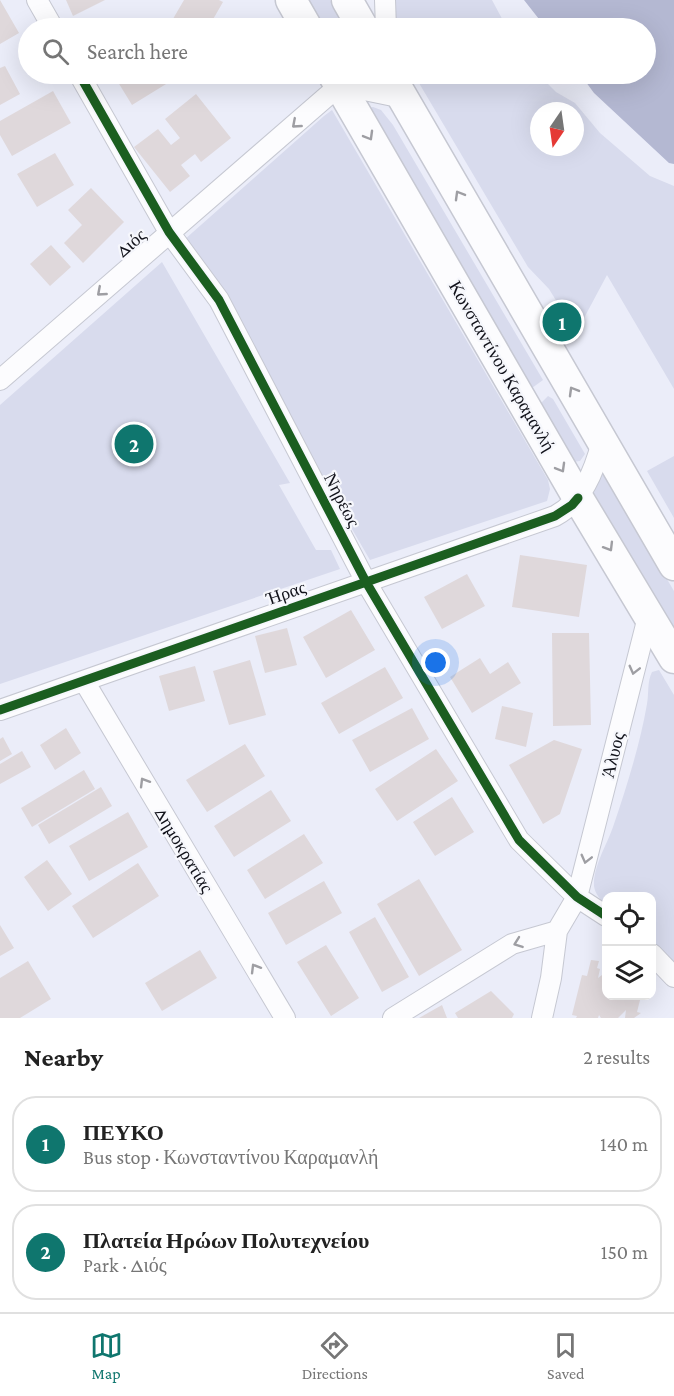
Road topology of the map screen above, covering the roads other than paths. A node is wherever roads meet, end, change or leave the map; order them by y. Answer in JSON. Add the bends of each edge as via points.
{"nodes":[{"id":1,"x":37,"y":0,"type":"edge"},
{"id":2,"x":291,"y":0,"type":"edge"},
{"id":3,"x":347,"y":0,"type":"edge"},
{"id":4,"x":385,"y":0,"type":"edge"},
{"id":5,"x":47,"y":18,"type":"edge"},
{"id":6,"x":301,"y":18,"type":"edge"},
{"id":7,"x":357,"y":18,"type":"edge"},
{"id":8,"x":386,"y":18,"type":"edge"},
{"id":9,"x":85,"y":84,"type":"edge"},
{"id":10,"x":332,"y":84,"type":"edge"},
{"id":11,"x":340,"y":84,"type":"edge"},
{"id":12,"x":379,"y":84,"type":"edge"},
{"id":13,"x":396,"y":86,"type":"edge"},
{"id":14,"x":169,"y":232,"type":"junction"},
{"id":15,"x":0,"y":380,"type":"edge"},
{"id":16,"x":602,"y":442,"type":"junction"},
{"id":17,"x":578,"y":498,"type":"junction"},
{"id":18,"x":674,"y":565,"type":"edge"},
{"id":19,"x":366,"y":582,"type":"junction"},
{"id":20,"x":649,"y":613,"type":"junction"},
{"id":21,"x":674,"y":658,"type":"edge"},
{"id":22,"x":84,"y":681,"type":"junction"},
{"id":23,"x":0,"y":710,"type":"edge"},
{"id":24,"x":577,"y":897,"type":"junction"},
{"id":25,"x":602,"y":913,"type":"edge"},
{"id":26,"x":557,"y":931,"type":"junction"},
{"id":27,"x":656,"y":959,"type":"edge"},
{"id":28,"x":674,"y":977,"type":"edge"},
{"id":29,"x":285,"y":1018,"type":"edge"},
{"id":30,"x":393,"y":1018,"type":"edge"},
{"id":31,"x":542,"y":1018,"type":"edge"}],
"edges":[{"from":1,"to":5,"type":"street"},
{"from":2,"to":6,"type":"highway"},
{"from":3,"to":7,"type":"highway"},
{"from":4,"to":8,"type":"street"},
{"from":9,"to":14,"type":"street","name":"Νηρέως"},
{"from":10,"to":14,"type":"street","name":"Διός","one_way":true},
{"from":11,"to":17,"type":"highway","name":"Κωνσταντίνου Καραμανλή","one_way":true},
{"from":12,"to":13,"type":"street"},
{"from":16,"to":13,"type":"highway","one_way":true},
{"from":14,"to":15,"type":"street","name":"Διός","one_way":true},
{"from":14,"to":19,"type":"street","name":"Νηρέως","via":[[219,300]]},
{"from":16,"to":17,"type":"street","name":"Ήρας"},
{"from":16,"to":18,"type":"highway"},
{"from":17,"to":19,"type":"street","name":"Ήρας","via":[[555,516]]},
{"from":17,"to":20,"type":"highway","name":"Κωνσταντίνου Καραμανλή","one_way":true},
{"from":19,"to":22,"type":"street","name":"Ήρας"},
{"from":19,"to":24,"type":"street","name":"Νηρέως","via":[[519,840]]},
{"from":20,"to":21,"type":"highway","name":"Κωνσταντίνου Καραμανλή"},
{"from":20,"to":24,"type":"street","name":"Άλυος","one_way":true},
{"from":22,"to":23,"type":"street","name":"Ήρας"},
{"from":29,"to":22,"type":"street","name":"Δημοκρατίας","one_way":true},
{"from":24,"to":25,"type":"street","name":"Νηρέως"},
{"from":24,"to":26,"type":"street","name":"Άλυος"},
{"from":26,"to":30,"type":"street","one_way":true,"via":[[512,944]]},
{"from":26,"to":31,"type":"street"},
{"from":27,"to":28,"type":"street"}]}
